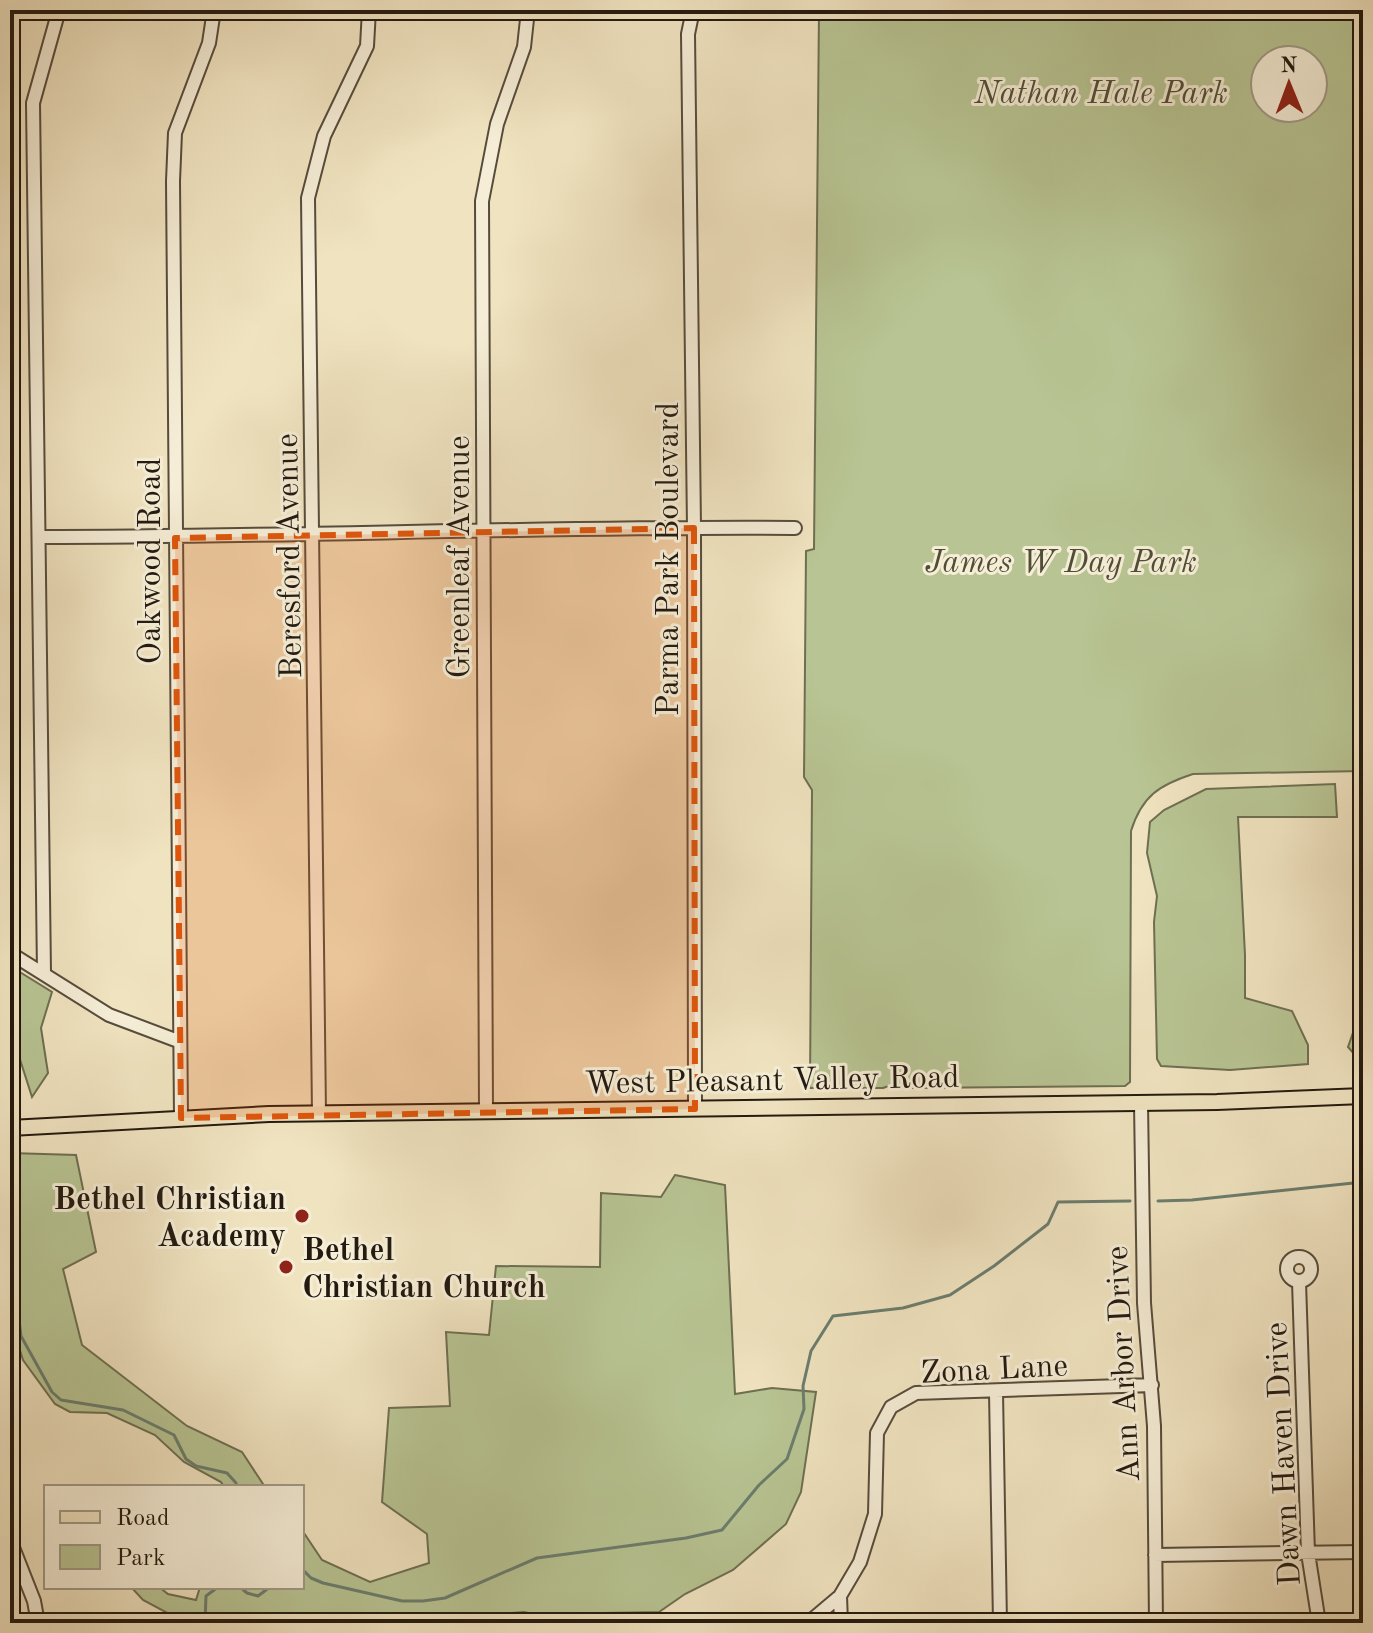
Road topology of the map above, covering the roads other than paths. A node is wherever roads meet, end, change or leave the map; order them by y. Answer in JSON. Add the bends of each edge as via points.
{"nodes":[{"id":1,"x":59,"y":10,"type":"edge"},
{"id":2,"x":214,"y":10,"type":"edge"},
{"id":3,"x":369,"y":10,"type":"edge"},
{"id":4,"x":528,"y":10,"type":"edge"},
{"id":5,"x":693,"y":10,"type":"edge"},
{"id":6,"x":694,"y":528,"type":"junction"},
{"id":7,"x":795,"y":528,"type":"dead end"},
{"id":8,"x":485,"y":531,"type":"junction"},
{"id":9,"x":314,"y":534,"type":"junction"},
{"id":10,"x":39,"y":537,"type":"junction"},
{"id":11,"x":175,"y":538,"type":"junction"},
{"id":12,"x":10,"y":953,"type":"edge"},
{"id":13,"x":44,"y":973,"type":"junction"},
{"id":14,"x":178,"y":1041,"type":"junction"},
{"id":15,"x":1363,"y":1096,"type":"edge"},
{"id":16,"x":1141,"y":1103,"type":"junction"},
{"id":17,"x":695,"y":1109,"type":"junction"},
{"id":18,"x":486,"y":1110,"type":"junction"},
{"id":19,"x":319,"y":1113,"type":"junction"},
{"id":20,"x":181,"y":1118,"type":"junction"},
{"id":21,"x":10,"y":1128,"type":"edge"},
{"id":22,"x":1299,"y":1282,"type":"dead end"},
{"id":23,"x":1152,"y":1385,"type":"junction"},
{"id":24,"x":996,"y":1392,"type":"junction"},
{"id":25,"x":10,"y":1540,"type":"edge"},
{"id":26,"x":1363,"y":1552,"type":"edge"},
{"id":27,"x":1308,"y":1553,"type":"junction"},
{"id":28,"x":1155,"y":1555,"type":"junction"},
{"id":29,"x":840,"y":1596,"type":"junction"},
{"id":30,"x":38,"y":1623,"type":"edge"},
{"id":31,"x":808,"y":1623,"type":"edge"},
{"id":32,"x":841,"y":1623,"type":"edge"},
{"id":33,"x":1000,"y":1623,"type":"edge"},
{"id":34,"x":1156,"y":1623,"type":"edge"},
{"id":35,"x":1319,"y":1623,"type":"edge"}],
"edges":[{"from":1,"to":10,"type":"street","via":[[33,103]]},
{"from":2,"to":11,"type":"street","name":"Oakwood Road","via":[[209,43],[175,133]]},
{"from":3,"to":9,"type":"street","name":"Beresford Avenue","via":[[367,46],[324,136],[308,198]]},
{"from":4,"to":8,"type":"street","name":"Greenleaf Avenue","via":[[524,47],[497,124],[482,201]]},
{"from":5,"to":6,"type":"street","name":"Parma Park Boulevard","via":[[688,34]]},
{"from":6,"to":7,"type":"street"},
{"from":6,"to":8,"type":"street"},
{"from":6,"to":17,"type":"street","name":"Parma Park Boulevard"},
{"from":8,"to":9,"type":"street"},
{"from":8,"to":18,"type":"street","name":"Greenleaf Avenue"},
{"from":9,"to":11,"type":"street"},
{"from":9,"to":19,"type":"street","name":"Beresford Avenue"},
{"from":10,"to":11,"type":"street"},
{"from":10,"to":13,"type":"street"},
{"from":11,"to":14,"type":"street","name":"Oakwood Road"},
{"from":12,"to":13,"type":"street"},
{"from":13,"to":14,"type":"street","via":[[109,1015]]},
{"from":14,"to":20,"type":"street","name":"Oakwood Road"},
{"from":15,"to":16,"type":"main road","name":"West Pleasant Valley Road"},
{"from":16,"to":17,"type":"main road","name":"West Pleasant Valley Road"},
{"from":16,"to":23,"type":"street","name":"Ann Arbor Drive","via":[[1143,1294]]},
{"from":17,"to":18,"type":"main road","name":"West Pleasant Valley Road"},
{"from":18,"to":19,"type":"main road","name":"West Pleasant Valley Road"},
{"from":19,"to":20,"type":"main road","name":"West Pleasant Valley Road"},
{"from":20,"to":21,"type":"main road","name":"West Pleasant Valley Road"},
{"from":22,"to":27,"type":"street","name":"Dawn Haven Drive"},
{"from":23,"to":24,"type":"street","name":"Zona Lane"},
{"from":23,"to":28,"type":"street","name":"Ann Arbor Drive"},
{"from":24,"to":29,"type":"street","name":"Zona Lane","via":[[916,1393],[891,1407],[877,1433],[875,1514],[860,1562]]},
{"from":24,"to":33,"type":"street"},
{"from":25,"to":30,"type":"street"},
{"from":26,"to":27,"type":"street"},
{"from":27,"to":28,"type":"street"},
{"from":27,"to":35,"type":"street","name":"Dawn Haven Drive"},
{"from":28,"to":34,"type":"street","name":"Ann Arbor Drive"},
{"from":29,"to":31,"type":"street","name":"Zona Lane"},
{"from":29,"to":32,"type":"street"}]}
